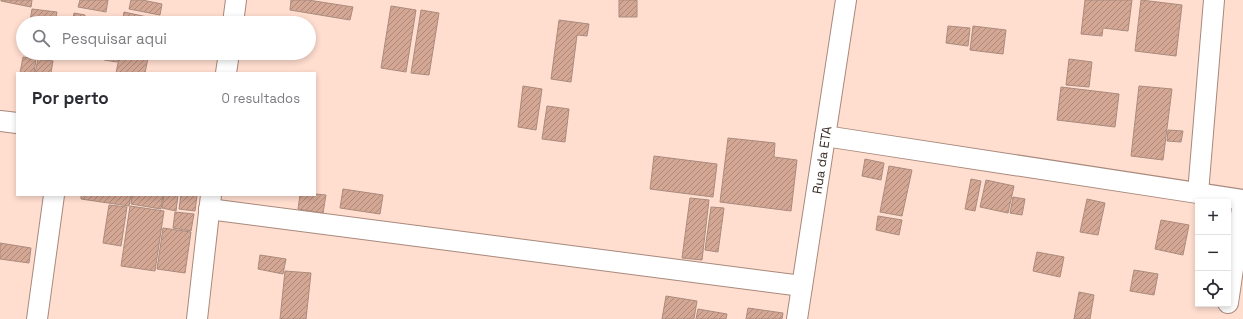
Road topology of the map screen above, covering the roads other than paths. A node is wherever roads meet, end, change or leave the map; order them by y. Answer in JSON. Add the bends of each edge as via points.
{"nodes":[{"id":1,"x":236,"y":0,"type":"edge"},
{"id":2,"x":846,"y":0,"type":"edge"},
{"id":3,"x":1214,"y":0,"type":"edge"},
{"id":4,"x":234,"y":16,"type":"edge"},
{"id":5,"x":228,"y":60,"type":"edge"},
{"id":6,"x":226,"y":72,"type":"edge"},
{"id":7,"x":0,"y":121,"type":"edge"},
{"id":8,"x":16,"y":123,"type":"edge"},
{"id":9,"x":825,"y":136,"type":"junction"},
{"id":10,"x":1198,"y":193,"type":"junction"},
{"id":11,"x":54,"y":196,"type":"edge"},
{"id":12,"x":1243,"y":200,"type":"edge"},
{"id":13,"x":210,"y":202,"type":"edge"},
{"id":14,"x":1231,"y":283,"type":"edge"},
{"id":15,"x":802,"y":286,"type":"junction"},
{"id":16,"x":1228,"y":307,"type":"edge"},
{"id":17,"x":37,"y":319,"type":"edge"},
{"id":18,"x":197,"y":319,"type":"edge"},
{"id":19,"x":797,"y":319,"type":"edge"},
{"id":20,"x":1226,"y":319,"type":"edge"}],
"edges":[{"from":1,"to":4,"type":"street"},
{"from":2,"to":9,"type":"street","name":"Rua da ETA"},
{"from":3,"to":10,"type":"street"},
{"from":5,"to":6,"type":"street"},
{"from":7,"to":8,"type":"street"},
{"from":9,"to":10,"type":"street"},
{"from":9,"to":15,"type":"street","name":"Rua da ETA"},
{"from":10,"to":12,"type":"street"},
{"from":11,"to":17,"type":"street"},
{"from":12,"to":14,"type":"street"},
{"from":13,"to":15,"type":"street"},
{"from":13,"to":18,"type":"street"},
{"from":15,"to":19,"type":"street","name":"Rua da ETA"},
{"from":16,"to":20,"type":"street"}]}
